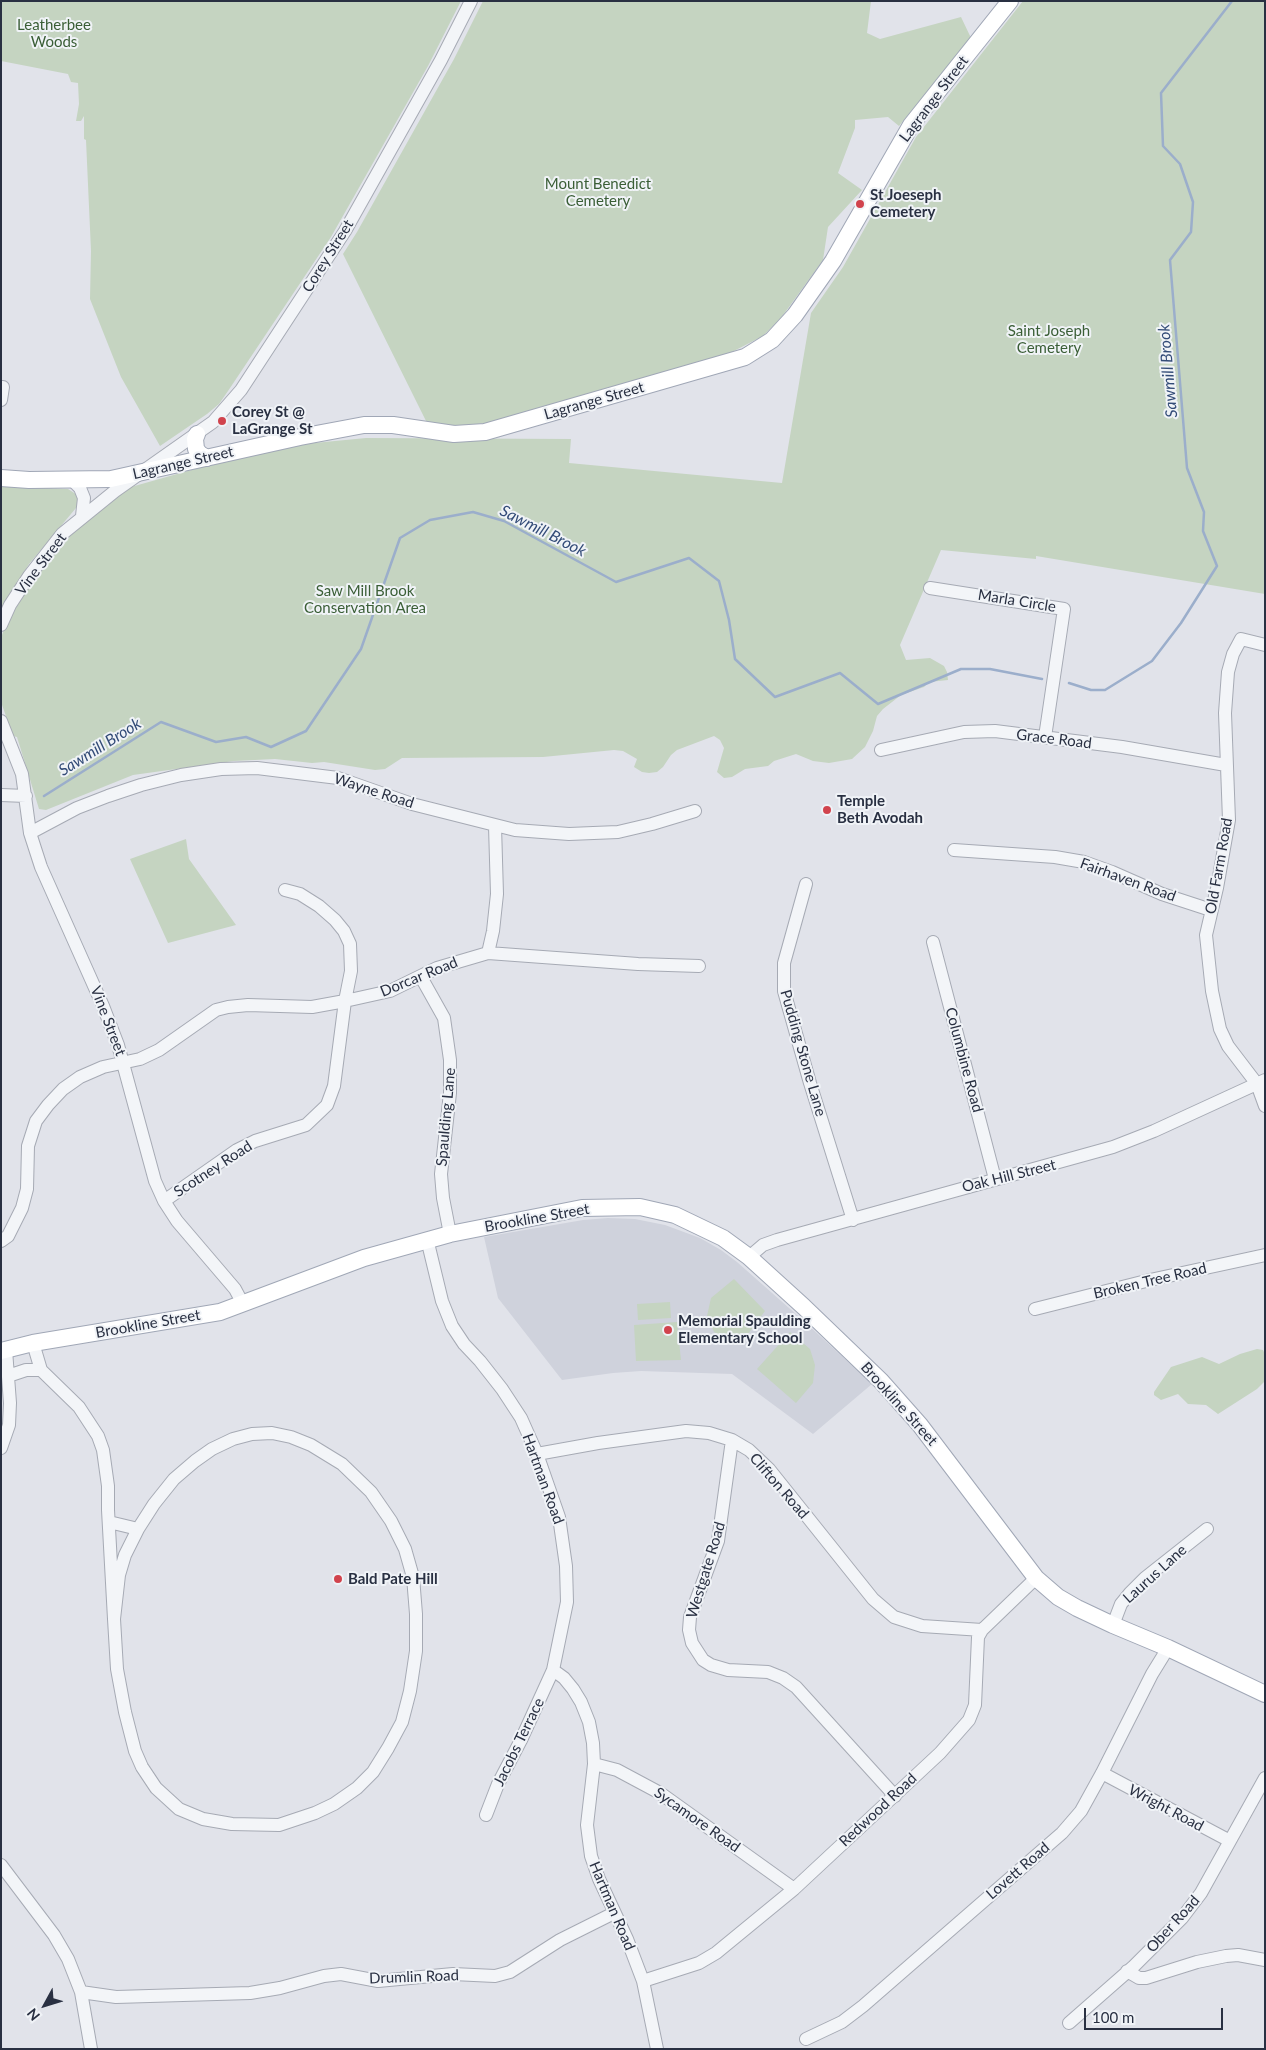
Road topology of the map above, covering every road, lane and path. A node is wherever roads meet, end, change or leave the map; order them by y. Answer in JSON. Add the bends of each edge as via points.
{"nodes":[{"id":1,"x":471,"y":1,"type":"edge"},
{"id":2,"x":1010,"y":1,"type":"edge"},
{"id":3,"x":1,"y":387,"type":"edge"},
{"id":4,"x":1,"y":400,"type":"edge"},
{"id":5,"x":197,"y":434,"type":"junction"},
{"id":6,"x":207,"y":458,"type":"junction"},
{"id":7,"x":139,"y":473,"type":"junction"},
{"id":8,"x":1,"y":478,"type":"edge"},
{"id":9,"x":72,"y":480,"type":"junction"},
{"id":10,"x":82,"y":516,"type":"junction"},
{"id":11,"x":930,"y":588,"type":"dead end"},
{"id":12,"x":1,"y":626,"type":"edge"},
{"id":13,"x":1265,"y":645,"type":"edge"},
{"id":14,"x":1,"y":721,"type":"edge"},
{"id":15,"x":1045,"y":737,"type":"junction"},
{"id":16,"x":881,"y":750,"type":"dead end"},
{"id":17,"x":1226,"y":765,"type":"junction"},
{"id":18,"x":1,"y":795,"type":"edge"},
{"id":19,"x":26,"y":796,"type":"junction"},
{"id":20,"x":695,"y":810,"type":"dead end"},
{"id":21,"x":495,"y":826,"type":"junction"},
{"id":22,"x":30,"y":832,"type":"junction"},
{"id":23,"x":954,"y":850,"type":"dead end"},
{"id":24,"x":806,"y":884,"type":"dead end"},
{"id":25,"x":285,"y":890,"type":"dead end"},
{"id":26,"x":1211,"y":910,"type":"junction"},
{"id":27,"x":933,"y":942,"type":"dead end"},
{"id":28,"x":488,"y":953,"type":"junction"},
{"id":29,"x":699,"y":966,"type":"dead end"},
{"id":30,"x":421,"y":976,"type":"junction"},
{"id":31,"x":345,"y":1001,"type":"junction"},
{"id":32,"x":124,"y":1063,"type":"junction"},
{"id":33,"x":1261,"y":1082,"type":"edge"},
{"id":34,"x":1265,"y":1106,"type":"edge"},
{"id":35,"x":995,"y":1179,"type":"junction"},
{"id":36,"x":164,"y":1201,"type":"junction"},
{"id":37,"x":853,"y":1220,"type":"junction"},
{"id":38,"x":450,"y":1234,"type":"junction"},
{"id":39,"x":427,"y":1239,"type":"junction"},
{"id":40,"x":1,"y":1241,"type":"edge"},
{"id":41,"x":1265,"y":1254,"type":"edge"},
{"id":42,"x":748,"y":1257,"type":"junction"},
{"id":43,"x":243,"y":1304,"type":"junction"},
{"id":44,"x":1035,"y":1308,"type":"dead end"},
{"id":45,"x":33,"y":1344,"type":"junction"},
{"id":46,"x":3,"y":1351,"type":"edge"},
{"id":47,"x":41,"y":1370,"type":"junction"},
{"id":48,"x":8,"y":1376,"type":"junction"},
{"id":49,"x":732,"y":1440,"type":"junction"},
{"id":50,"x":1,"y":1448,"type":"edge"},
{"id":51,"x":537,"y":1454,"type":"junction"},
{"id":52,"x":109,"y":1522,"type":"junction"},
{"id":53,"x":138,"y":1529,"type":"junction"},
{"id":54,"x":1207,"y":1529,"type":"dead end"},
{"id":55,"x":1036,"y":1578,"type":"junction"},
{"id":56,"x":114,"y":1619,"type":"junction"},
{"id":57,"x":1113,"y":1625,"type":"junction"},
{"id":58,"x":982,"y":1630,"type":"junction"},
{"id":59,"x":1168,"y":1648,"type":"junction"},
{"id":60,"x":553,"y":1670,"type":"junction"},
{"id":61,"x":1264,"y":1692,"type":"edge"},
{"id":62,"x":594,"y":1764,"type":"junction"},
{"id":63,"x":1102,"y":1774,"type":"junction"},
{"id":64,"x":1265,"y":1778,"type":"edge"},
{"id":65,"x":895,"y":1796,"type":"junction"},
{"id":66,"x":486,"y":1815,"type":"dead end"},
{"id":67,"x":1230,"y":1841,"type":"junction"},
{"id":68,"x":1,"y":1865,"type":"edge"},
{"id":69,"x":794,"y":1889,"type":"junction"},
{"id":70,"x":614,"y":1913,"type":"junction"},
{"id":71,"x":1265,"y":1960,"type":"edge"},
{"id":72,"x":1126,"y":1971,"type":"junction"},
{"id":73,"x":642,"y":1981,"type":"junction"},
{"id":74,"x":81,"y":1992,"type":"junction"},
{"id":75,"x":1069,"y":2022,"type":"dead end"},
{"id":76,"x":806,"y":2039,"type":"dead end"},
{"id":77,"x":91,"y":2049,"type":"edge"},
{"id":78,"x":657,"y":2049,"type":"edge"}],
"edges":[{"from":1,"to":5,"type":"street","name":"Corey Street","via":[[336,247],[241,390],[219,417]]},
{"from":2,"to":6,"type":"main road","name":"Lagrange Street","via":[[911,125],[833,260],[800,308],[782,331],[756,350],[726,363],[485,432],[454,434],[393,425],[364,425]]},
{"from":3,"to":4,"type":"street"},
{"from":5,"to":6,"type":"main road","via":[[196,449]]},
{"from":5,"to":7,"type":"street","name":"Corey Street"},
{"from":6,"to":7,"type":"main road","name":"Lagrange Street"},
{"from":7,"to":9,"type":"main road","name":"Lagrange Street","via":[[106,480]]},
{"from":7,"to":10,"type":"street","name":"Vine Street"},
{"from":8,"to":9,"type":"main road","name":"Lagrange Street"},
{"from":9,"to":10,"type":"street","via":[[84,494]]},
{"from":10,"to":12,"type":"street","name":"Vine Street","via":[[62,534],[28,576]]},
{"from":11,"to":15,"type":"street","name":"Marla Circle","via":[[1064,609]]},
{"from":13,"to":17,"type":"street","name":"Old Farm Road","via":[[1241,639],[1233,654],[1225,706]]},
{"from":14,"to":19,"type":"street","name":"Vine Street","via":[[22,774]]},
{"from":15,"to":16,"type":"street","name":"Grace Road","via":[[995,731],[964,732]]},
{"from":15,"to":17,"type":"street","name":"Grace Road"},
{"from":17,"to":26,"type":"street","name":"Old Farm Road","via":[[1229,820]]},
{"from":18,"to":19,"type":"street"},
{"from":19,"to":22,"type":"street","name":"Vine Street"},
{"from":20,"to":21,"type":"street","name":"Wayne Road","via":[[618,832],[570,834]]},
{"from":21,"to":22,"type":"street","name":"Wayne Road","via":[[412,804],[338,778],[257,768],[221,769],[141,785],[78,808]]},
{"from":21,"to":28,"type":"street","via":[[497,894]]},
{"from":22,"to":32,"type":"street","name":"Vine Street","via":[[41,867],[103,1006]]},
{"from":23,"to":26,"type":"street","name":"Fairhaven Road","via":[[1084,862]]},
{"from":24,"to":37,"type":"street","name":"Pudding Stone Lane","via":[[784,962],[784,991]]},
{"from":25,"to":31,"type":"street","name":"Scotney Road","via":[[300,894],[319,906],[344,930],[350,944],[352,971]]},
{"from":26,"to":33,"type":"street","name":"Old Farm Road","via":[[1206,935],[1220,1029],[1228,1046]]},
{"from":27,"to":35,"type":"street","name":"Columbine Road"},
{"from":28,"to":29,"type":"street","name":"Dorcar Road"},
{"from":28,"to":30,"type":"street","name":"Dorcar Road"},
{"from":30,"to":31,"type":"street","name":"Dorcar Road","via":[[390,991]]},
{"from":30,"to":38,"type":"street","name":"Spaulding Lane","via":[[444,1018],[450,1060],[450,1093],[441,1174]]},
{"from":31,"to":32,"type":"street","name":"Dorcar Road","via":[[312,1007],[248,1005],[216,1010],[159,1050]]},
{"from":31,"to":36,"type":"street","name":"Scotney Road","via":[[334,1086],[322,1111],[306,1124],[237,1150]]},
{"from":32,"to":36,"type":"street","name":"Vine Street","via":[[150,1165]]},
{"from":32,"to":40,"type":"street","name":"Dorcar Road","via":[[103,1067],[80,1077],[64,1089],[36,1121],[28,1146],[27,1189],[22,1208],[8,1236]]},
{"from":33,"to":34,"type":"street","name":"Old Farm Road"},
{"from":33,"to":35,"type":"street","name":"Oak Hill Street","via":[[1154,1132],[1113,1147]]},
{"from":35,"to":37,"type":"street","name":"Oak Hill Street"},
{"from":36,"to":43,"type":"street","name":"Vine Street","via":[[235,1289]]},
{"from":37,"to":42,"type":"street","name":"Oak Hill Street","via":[[762,1245]]},
{"from":38,"to":39,"type":"main road","name":"Brookline Street"},
{"from":38,"to":42,"type":"main road","name":"Brookline Street","via":[[582,1208],[640,1208],[675,1215],[694,1223],[723,1238]]},
{"from":39,"to":43,"type":"main road","name":"Brookline Street","via":[[364,1258]]},
{"from":39,"to":51,"type":"street","name":"Hartman Road","via":[[442,1301],[452,1326],[521,1418]]},
{"from":41,"to":44,"type":"street","name":"Broken Tree Road"},
{"from":42,"to":55,"type":"main road","name":"Brookline Street","via":[[902,1403]]},
{"from":43,"to":45,"type":"main road","name":"Brookline Street","via":[[220,1312]]},
{"from":45,"to":46,"type":"main road","name":"Brookline Street"},
{"from":45,"to":47,"type":"street"},
{"from":46,"to":48,"type":"street"},
{"from":47,"to":48,"type":"street","via":[[26,1370]]},
{"from":47,"to":52,"type":"street","via":[[79,1407],[98,1436],[103,1450]]},
{"from":48,"to":50,"type":"street","via":[[9,1425]]},
{"from":49,"to":51,"type":"street","name":"Clifton Road","via":[[686,1431]]},
{"from":49,"to":58,"type":"street","name":"Clifton Road","via":[[749,1450],[769,1469],[874,1599],[894,1617],[922,1626]]},
{"from":49,"to":65,"type":"street","name":"Westgate Road","via":[[718,1541],[690,1617],[689,1630],[696,1651],[712,1665],[728,1670],[768,1672],[796,1687]]},
{"from":51,"to":60,"type":"street","name":"Hartman Road","via":[[559,1517],[566,1566],[567,1602]]},
{"from":52,"to":53,"type":"street"},
{"from":52,"to":56,"type":"street"},
{"from":53,"to":56,"type":"street","via":[[119,1575]]},
{"from":53,"to":56,"type":"street","via":[[154,1504],[194,1461],[233,1439],[272,1433],[312,1445],[342,1464],[371,1492],[391,1521],[405,1549],[413,1578],[416,1651],[402,1722],[373,1772],[357,1788],[323,1809],[279,1825],[232,1824],[203,1819],[179,1809],[156,1788],[142,1767],[124,1712]]},
{"from":54,"to":57,"type":"street","name":"Laurus Lane","via":[[1135,1588],[1121,1604]]},
{"from":55,"to":57,"type":"main road","name":"Brookline Street","via":[[1065,1600]]},
{"from":55,"to":58,"type":"street"},
{"from":57,"to":59,"type":"main road","name":"Brookline Street"},
{"from":58,"to":65,"type":"street","name":"Redwood Road","via":[[976,1645],[974,1704],[969,1720]]},
{"from":59,"to":61,"type":"main road","name":"Brookline Street"},
{"from":59,"to":63,"type":"street","name":"Lovett Road"},
{"from":60,"to":62,"type":"street","name":"Hartman Road","via":[[564,1678],[581,1702],[589,1722]]},
{"from":60,"to":66,"type":"street","name":"Jacobs Terrace"},
{"from":62,"to":69,"type":"street","name":"Sycamore Road","via":[[617,1770],[660,1793]]},
{"from":62,"to":70,"type":"street","name":"Hartman Road","via":[[587,1825],[591,1856]]},
{"from":63,"to":67,"type":"street","name":"Wright Road"},
{"from":63,"to":76,"type":"street","name":"Lovett Road","via":[[1081,1811],[1062,1833],[863,2006],[842,2022]]},
{"from":64,"to":67,"type":"street","name":"Ober Road"},
{"from":65,"to":69,"type":"street","name":"Redwood Road"},
{"from":67,"to":72,"type":"street","name":"Ober Road","via":[[1201,1893],[1182,1918]]},
{"from":68,"to":74,"type":"street","via":[[54,1935]]},
{"from":69,"to":73,"type":"street","name":"Redwood Road","via":[[716,1953],[699,1963]]},
{"from":70,"to":73,"type":"street","name":"Hartman Road"},
{"from":70,"to":74,"type":"street","name":"Drumlin Road","via":[[560,1940],[510,1972],[495,1976],[453,1974],[378,1981],[341,1974],[250,1993],[116,1997]]},
{"from":71,"to":72,"type":"street","via":[[1226,1956],[1146,1978]]},
{"from":72,"to":75,"type":"street","name":"Ober Road"},
{"from":73,"to":78,"type":"street","name":"Hartman Road"},
{"from":74,"to":77,"type":"street"}]}
